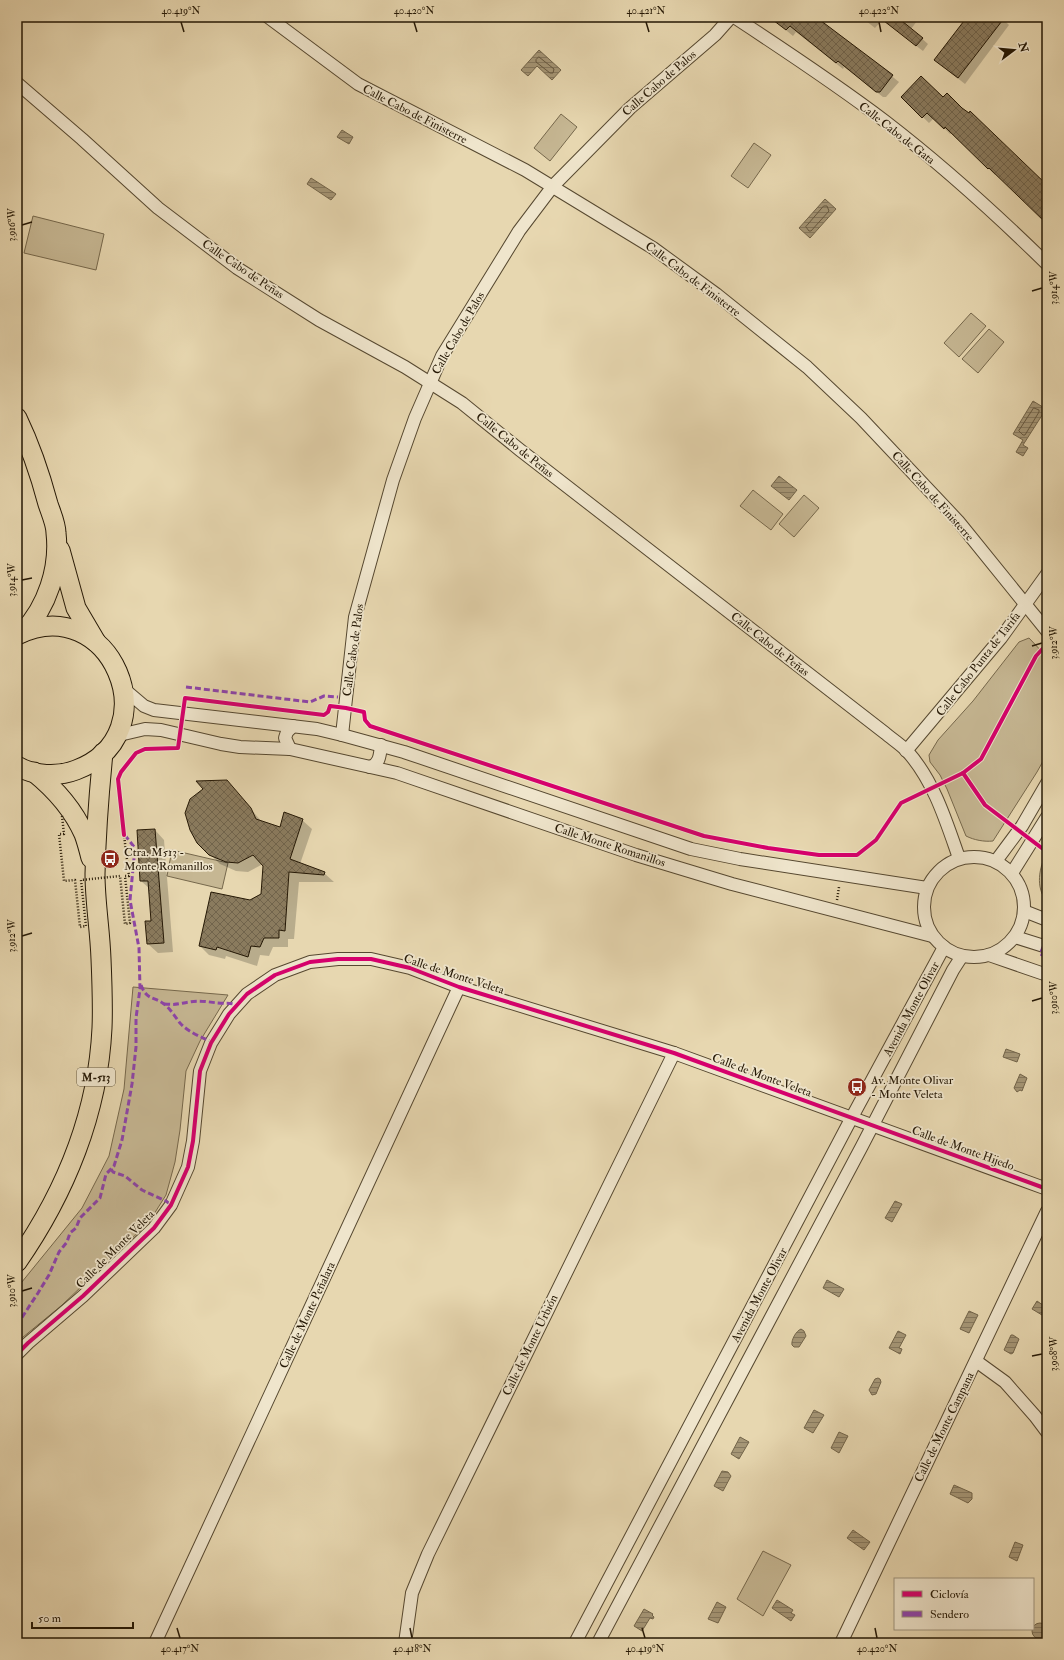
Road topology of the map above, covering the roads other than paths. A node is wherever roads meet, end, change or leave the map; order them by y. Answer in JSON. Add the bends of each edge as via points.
{"nodes":[{"id":1,"x":268,"y":17,"type":"edge"},
{"id":2,"x":731,"y":17,"type":"edge"},
{"id":3,"x":734,"y":17,"type":"edge"},
{"id":4,"x":17,"y":83,"type":"edge"},
{"id":5,"x":553,"y":186,"type":"junction"},
{"id":6,"x":1047,"y":264,"type":"edge"},
{"id":7,"x":430,"y":383,"type":"junction"},
{"id":8,"x":17,"y":418,"type":"edge"},
{"id":9,"x":56,"y":533,"type":"junction"},
{"id":10,"x":1047,"y":574,"type":"edge"},
{"id":11,"x":1025,"y":604,"type":"junction"},
{"id":12,"x":1047,"y":631,"type":"edge"},
{"id":13,"x":20,"y":633,"type":"edge"},
{"id":14,"x":97,"y":643,"type":"junction"},
{"id":15,"x":124,"y":689,"type":"junction"},
{"id":16,"x":293,"y":726,"type":"junction"},
{"id":17,"x":342,"y":735,"type":"junction"},
{"id":18,"x":116,"y":736,"type":"junction"},
{"id":19,"x":381,"y":745,"type":"junction"},
{"id":20,"x":290,"y":749,"type":"junction"},
{"id":21,"x":906,"y":751,"type":"junction"},
{"id":22,"x":103,"y":753,"type":"junction"},
{"id":23,"x":370,"y":766,"type":"junction"},
{"id":24,"x":25,"y":769,"type":"edge"},
{"id":25,"x":1047,"y":784,"type":"edge"},
{"id":26,"x":1047,"y":817,"type":"edge"},
{"id":27,"x":959,"y":858,"type":"junction"},
{"id":28,"x":996,"y":861,"type":"junction"},
{"id":29,"x":1012,"y":873,"type":"junction"},
{"id":30,"x":95,"y":875,"type":"junction"},
{"id":31,"x":927,"y":888,"type":"junction"},
{"id":32,"x":1024,"y":911,"type":"junction"},
{"id":33,"x":1047,"y":920,"type":"edge"},
{"id":34,"x":932,"y":936,"type":"junction"},
{"id":35,"x":1015,"y":937,"type":"junction"},
{"id":36,"x":944,"y":947,"type":"junction"},
{"id":37,"x":1047,"y":947,"type":"edge"},
{"id":38,"x":988,"y":955,"type":"junction"},
{"id":39,"x":962,"y":956,"type":"junction"},
{"id":40,"x":1047,"y":974,"type":"edge"},
{"id":41,"x":459,"y":987,"type":"junction"},
{"id":42,"x":674,"y":1053,"type":"junction"},
{"id":43,"x":851,"y":1119,"type":"junction"},
{"id":44,"x":872,"y":1126,"type":"junction"},
{"id":45,"x":1047,"y":1189,"type":"edge"},
{"id":46,"x":1047,"y":1211,"type":"edge"},
{"id":47,"x":17,"y":1262,"type":"edge"},
{"id":48,"x":17,"y":1354,"type":"edge"},
{"id":49,"x":976,"y":1361,"type":"junction"},
{"id":50,"x":700,"y":1406,"type":"junction"},
{"id":51,"x":718,"y":1416,"type":"junction"},
{"id":52,"x":1047,"y":1432,"type":"edge"},
{"id":53,"x":684,"y":1437,"type":"junction"},
{"id":54,"x":702,"y":1447,"type":"junction"},
{"id":55,"x":155,"y":1643,"type":"edge"},
{"id":56,"x":405,"y":1643,"type":"edge"},
{"id":57,"x":575,"y":1643,"type":"edge"},
{"id":58,"x":598,"y":1643,"type":"edge"},
{"id":59,"x":841,"y":1643,"type":"edge"}],
"edges":[{"from":1,"to":5,"type":"street","name":"Calle Cabo de Finisterre","via":[[358,84]]},
{"from":2,"to":5,"type":"street","name":"Calle Cabo de Palos","via":[[715,35],[630,108]]},
{"from":3,"to":6,"type":"street","name":"Calle Cabo de Gata","via":[[886,122],[1013,230]]},
{"from":4,"to":7,"type":"street","name":"Calle Cabo de Peñas","via":[[158,208],[237,268],[319,320]]},
{"from":5,"to":7,"type":"street","name":"Calle Cabo de Palos","via":[[518,230],[442,356]]},
{"from":5,"to":11,"type":"street","name":"Calle Cabo de Finisterre","via":[[654,248],[716,294],[807,368],[861,418],[943,505]]},
{"from":7,"to":17,"type":"street","name":"Calle Cabo de Palos","via":[[393,480],[356,617]]},
{"from":7,"to":21,"type":"street","name":"Calle Cabo de Peñas","via":[[462,403]]},
{"from":8,"to":9,"type":"main road","via":[[27,438]]},
{"from":9,"to":13,"type":"main road","via":[[56,551],[49,589],[37,615]]},
{"from":9,"to":14,"type":"main road","via":[[76,608]]},
{"from":10,"to":11,"type":"street","name":"Calle Cabo Punta de Tarifa"},
{"from":11,"to":12,"type":"street","name":"Calle Cabo de Finisterre"},
{"from":11,"to":21,"type":"street","name":"Calle Cabo Punta de Tarifa","via":[[1001,638]]},
{"from":13,"to":14,"type":"main road","via":[[38,628],[61,628],[84,634]]},
{"from":14,"to":15,"type":"main road","via":[[115,663]]},
{"from":15,"to":16,"type":"street","name":"Calle Monte Romanillos","via":[[144,706],[154,710]]},
{"from":15,"to":18,"type":"main road","via":[[123,713]]},
{"from":16,"to":17,"type":"street","name":"Calle Monte Romanillos"},
{"from":16,"to":20,"type":"street","via":[[285,738]]},
{"from":17,"to":19,"type":"street","name":"Calle Monte Romanillos"},
{"from":18,"to":20,"type":"street","name":"Calle Monte Romanillos","via":[[145,729],[161,730],[240,747]]},
{"from":18,"to":22,"type":"main road"},
{"from":19,"to":23,"type":"street","via":[[378,761]]},
{"from":19,"to":31,"type":"street","name":"Calle Monte Romanillos","via":[[691,848],[740,859]]},
{"from":20,"to":23,"type":"street","name":"Calle Monte Romanillos"},
{"from":21,"to":27,"type":"street","name":"Calle Cabo de Peñas","via":[[928,780]]},
{"from":22,"to":24,"type":"main road","via":[[71,772],[52,774]]},
{"from":22,"to":30,"type":"main road","number":"M-513"},
{"from":23,"to":34,"type":"street","name":"Calle Monte Romanillos","via":[[732,884]]},
{"from":24,"to":30,"type":"main road","number":"M-513","via":[[46,782],[73,813],[84,835]]},
{"from":25,"to":28,"type":"street","via":[[1022,826]]},
{"from":26,"to":29,"type":"street"},
{"from":27,"to":28,"type":"street","via":[[984,857]]},
{"from":27,"to":31,"type":"street","via":[[945,865]]},
{"from":28,"to":29,"type":"street"},
{"from":29,"to":32,"type":"street","via":[[1020,884]]},
{"from":30,"to":47,"type":"main road","number":"M-513","via":[[101,958],[102,1029],[90,1106],[73,1161],[60,1190]]},
{"from":31,"to":34,"type":"street","via":[[925,920]]},
{"from":32,"to":33,"type":"street"},
{"from":32,"to":35,"type":"street","via":[[1022,924]]},
{"from":34,"to":36,"type":"street"},
{"from":35,"to":37,"type":"street"},
{"from":35,"to":38,"type":"street","via":[[1003,948]]},
{"from":36,"to":39,"type":"street"},
{"from":36,"to":43,"type":"street","name":"Avenida Monte Olivar"},
{"from":38,"to":39,"type":"street"},
{"from":38,"to":40,"type":"street"},
{"from":39,"to":44,"type":"street","name":"Avenida Monte Olivar"},
{"from":41,"to":42,"type":"street","name":"Calle de Monte Veleta"},
{"from":41,"to":48,"type":"street","name":"Calle de Monte Veleta","via":[[410,968],[371,959],[338,959],[310,962],[275,975],[247,994],[229,1014],[211,1043],[200,1071],[188,1167],[171,1206],[154,1228]]},
{"from":41,"to":55,"type":"street","name":"Calle de Monte Peñalara"},
{"from":42,"to":43,"type":"street","name":"Calle de Monte Veleta"},
{"from":42,"to":56,"type":"street","name":"Calle de Monte Urbión","via":[[428,1554],[412,1593]]},
{"from":43,"to":44,"type":"street","name":"Calle de Monte Veleta"},
{"from":43,"to":50,"type":"street","name":"Avenida Monte Olivar"},
{"from":44,"to":45,"type":"street","name":"Calle de Monte Hijedo"},
{"from":44,"to":51,"type":"street","name":"Avenida Monte Olivar"},
{"from":46,"to":49,"type":"street","name":"Calle de Monte Campana"},
{"from":49,"to":52,"type":"street","via":[[1005,1382]]},
{"from":49,"to":59,"type":"street","name":"Calle de Monte Campana"},
{"from":50,"to":51,"type":"street"},
{"from":50,"to":53,"type":"street","name":"Avenida Monte Olivar"},
{"from":51,"to":54,"type":"street","name":"Avenida Monte Olivar"},
{"from":53,"to":54,"type":"street"},
{"from":53,"to":57,"type":"street","name":"Avenida Monte Olivar"},
{"from":54,"to":58,"type":"street","name":"Avenida Monte Olivar"}]}
